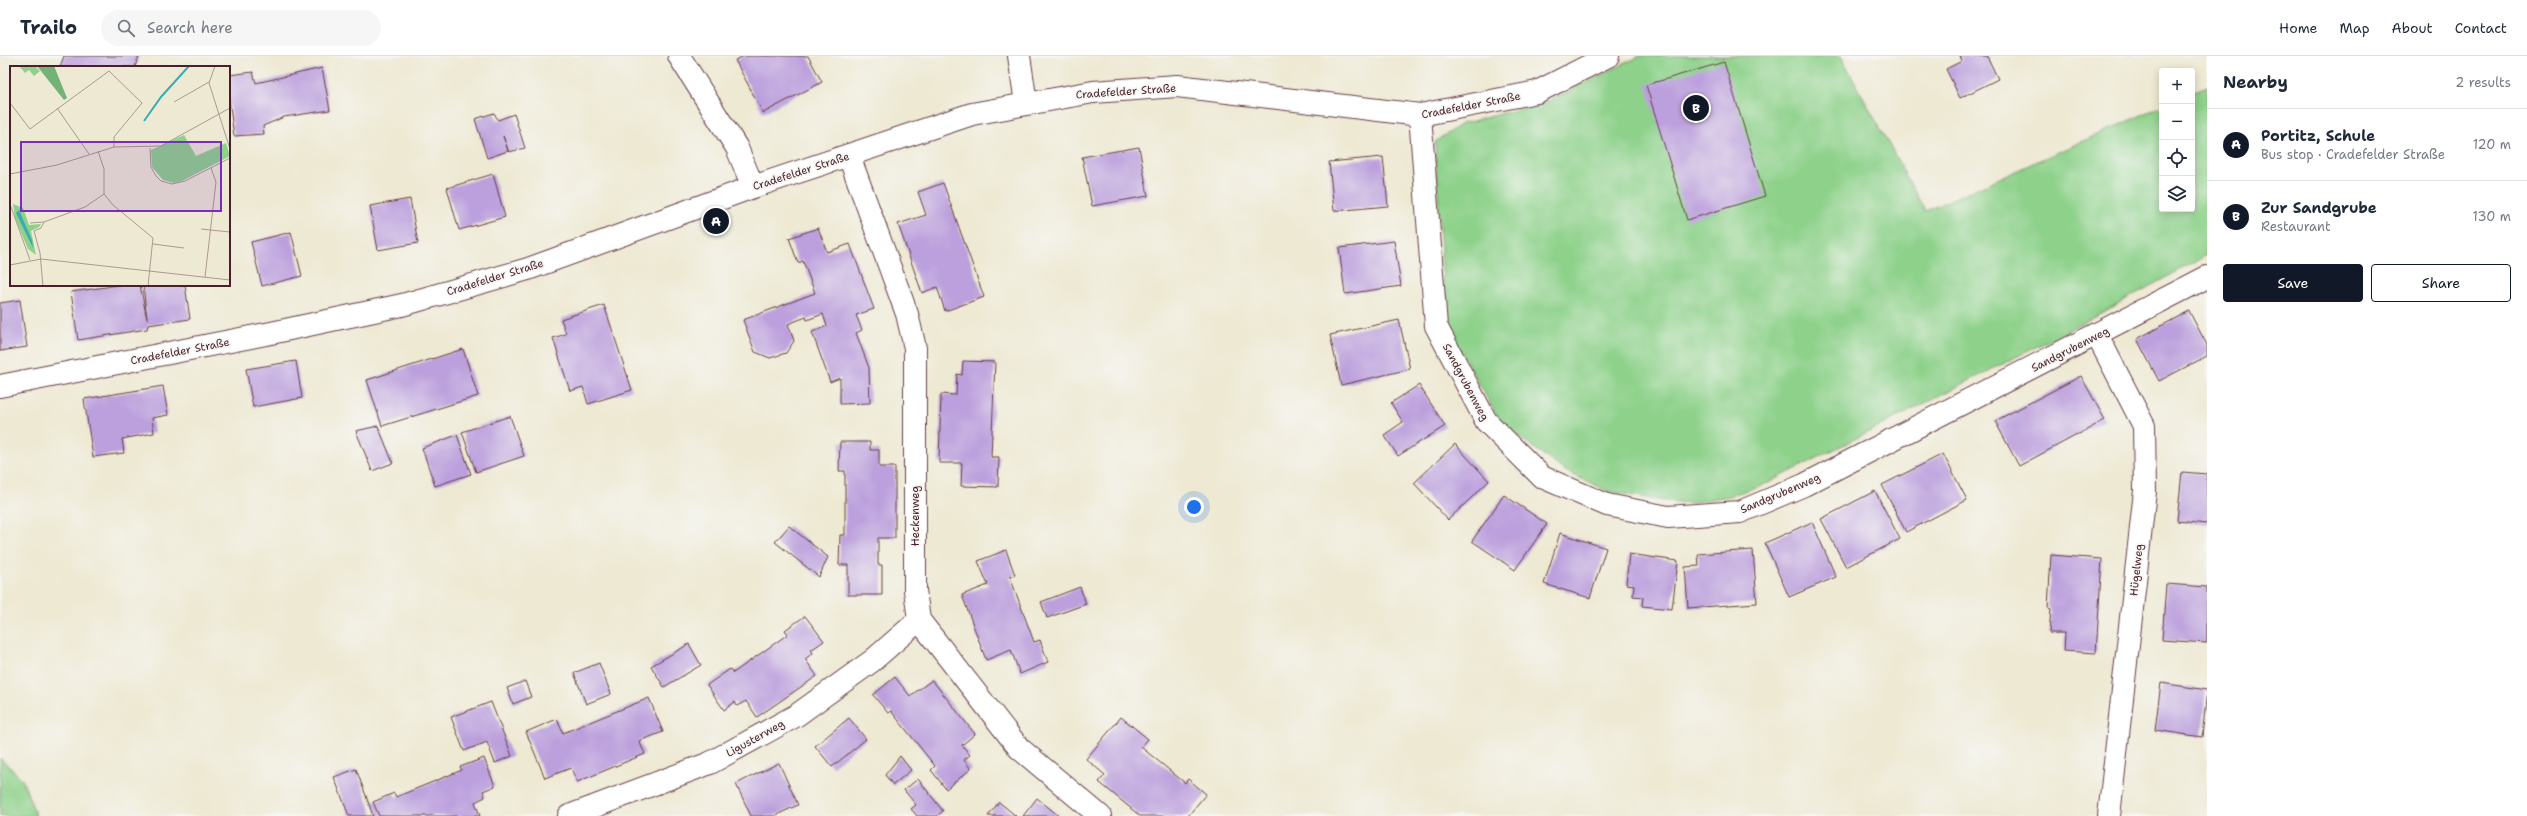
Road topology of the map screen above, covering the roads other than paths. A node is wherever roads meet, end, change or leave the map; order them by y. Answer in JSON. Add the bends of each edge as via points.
{"nodes":[{"id":1,"x":679,"y":56,"type":"edge"},
{"id":2,"x":1019,"y":56,"type":"edge"},
{"id":3,"x":1608,"y":56,"type":"edge"},
{"id":4,"x":1026,"y":103,"type":"junction"},
{"id":5,"x":1420,"y":115,"type":"junction"},
{"id":6,"x":849,"y":156,"type":"junction"},
{"id":7,"x":753,"y":187,"type":"junction"},
{"id":8,"x":2207,"y":277,"type":"edge"},
{"id":9,"x":2097,"y":335,"type":"junction"},
{"id":10,"x":0,"y":386,"type":"edge"},
{"id":11,"x":919,"y":620,"type":"junction"},
{"id":12,"x":569,"y":816,"type":"edge"},
{"id":13,"x":1100,"y":816,"type":"edge"},
{"id":14,"x":2110,"y":816,"type":"edge"}],
"edges":[{"from":1,"to":7,"type":"street","via":[[737,148]]},
{"from":2,"to":4,"type":"street"},
{"from":3,"to":5,"type":"street","name":"Cradefelder Straße","via":[[1537,92]]},
{"from":4,"to":5,"type":"street","name":"Cradefelder Straße","via":[[1092,92],[1177,86]]},
{"from":4,"to":6,"type":"street","name":"Cradefelder Straße","via":[[972,114]]},
{"from":5,"to":9,"type":"street","name":"Sandgrubenweg","via":[[1436,326],[1486,421],[1542,477],[1608,505],[1668,517],[1740,512],[1804,485]]},
{"from":6,"to":7,"type":"street","name":"Cradefelder Straße"},
{"from":6,"to":11,"type":"street","name":"Heckenweg","via":[[907,314],[915,348],[916,590]]},
{"from":7,"to":10,"type":"street","name":"Cradefelder Straße","via":[[528,269],[402,305],[239,340]]},
{"from":8,"to":9,"type":"street","name":"Sandgrubenweg"},
{"from":9,"to":14,"type":"street","name":"Hügelweg","via":[[2144,426],[2145,491]]},
{"from":11,"to":12,"type":"street","name":"Ligusterweg","via":[[872,661],[783,722],[710,763]]},
{"from":11,"to":13,"type":"street","via":[[1019,748]]}]}
